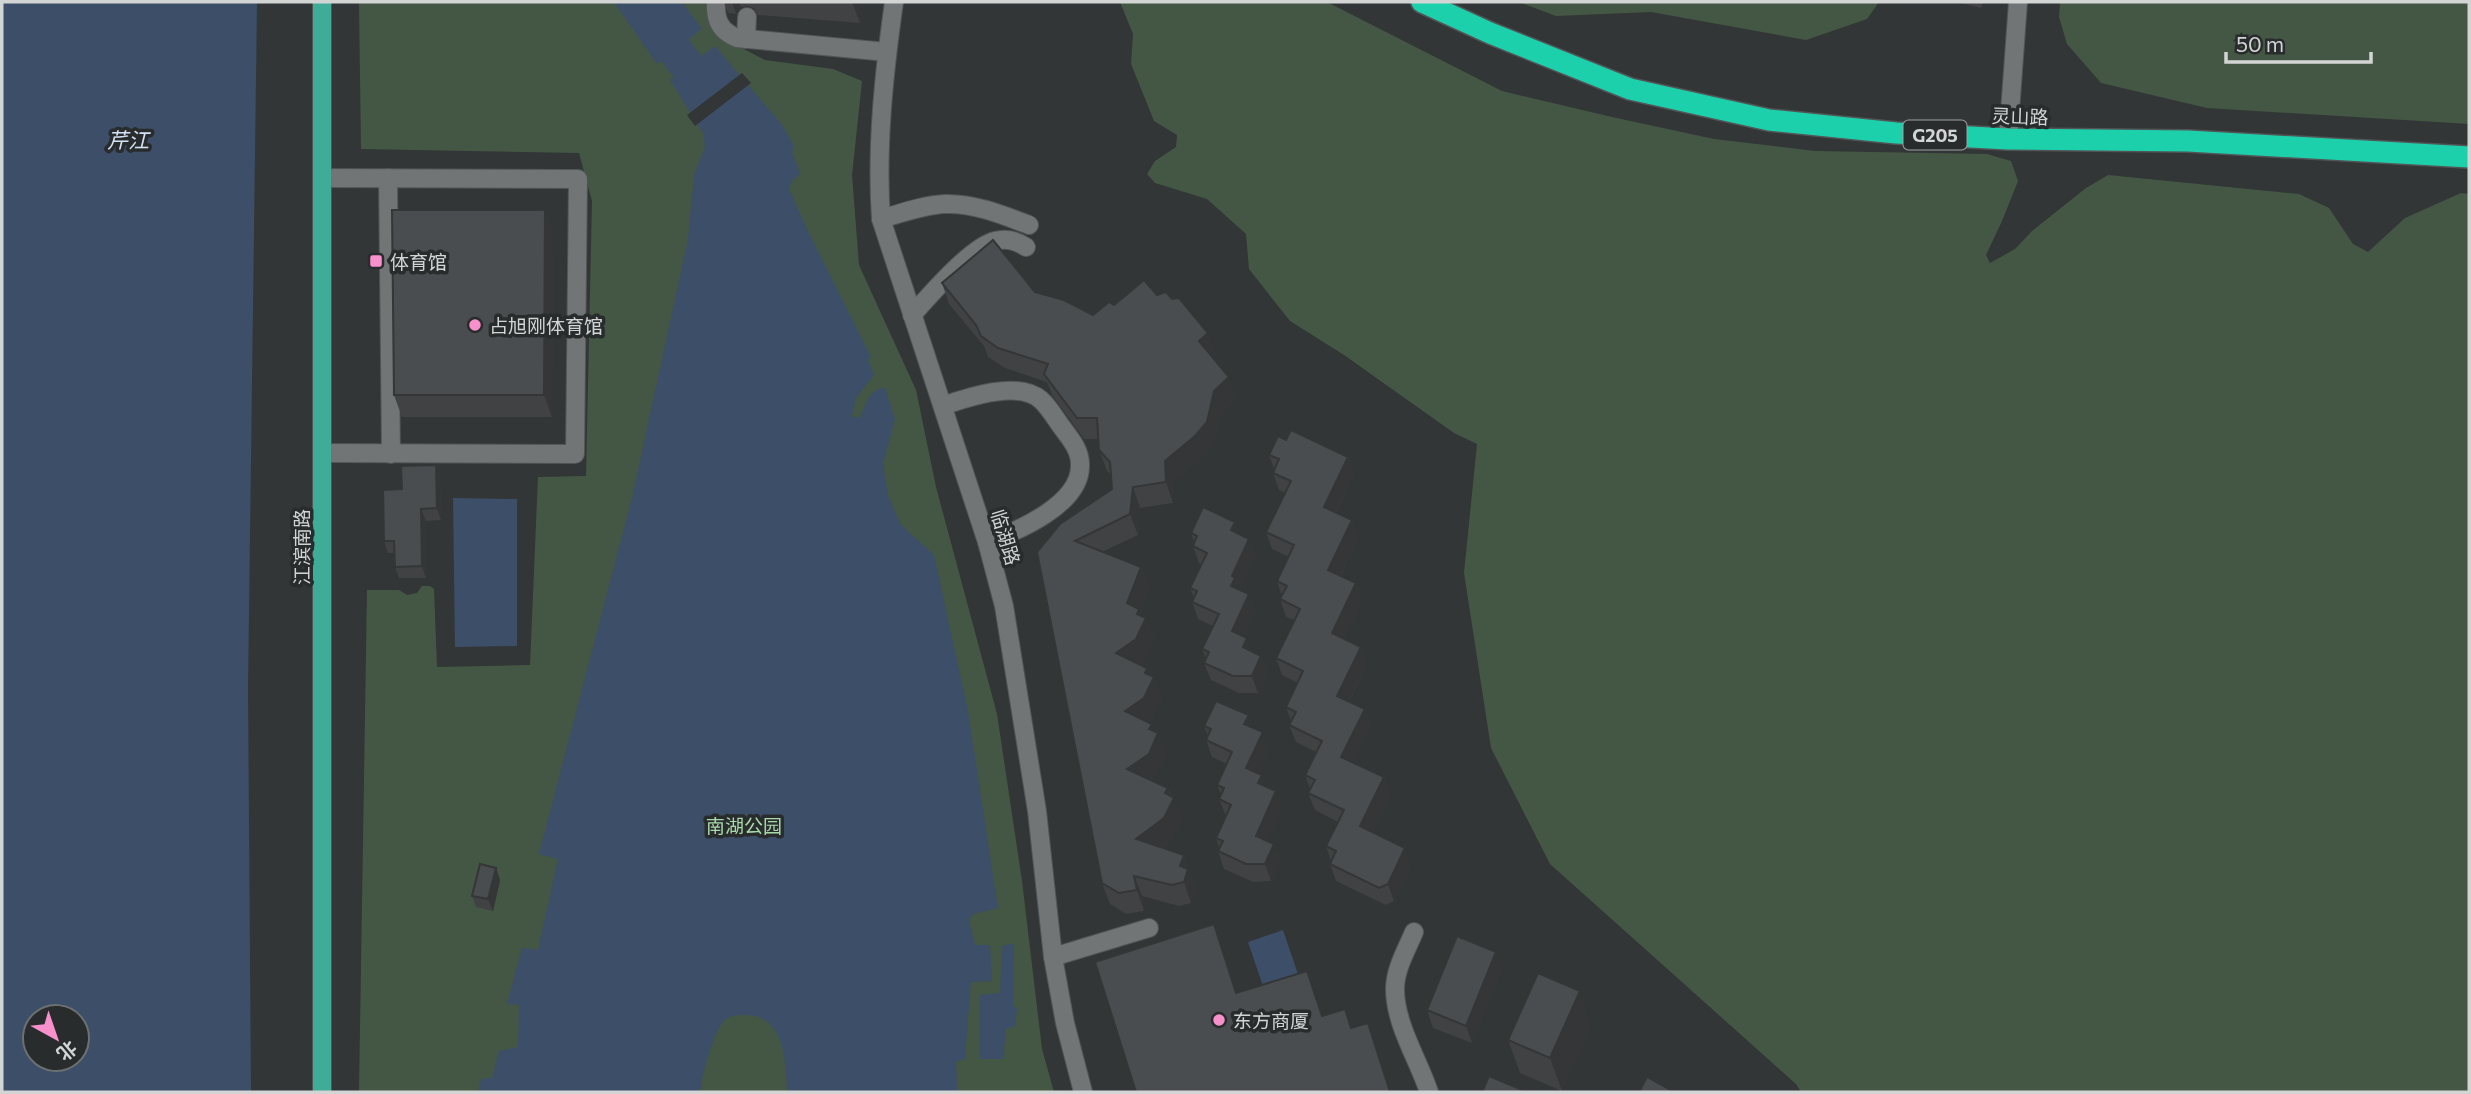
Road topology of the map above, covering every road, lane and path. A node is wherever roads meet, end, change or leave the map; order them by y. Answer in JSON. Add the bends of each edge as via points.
{"nodes":[{"id":1,"x":322,"y":2,"type":"edge"},
{"id":2,"x":716,"y":2,"type":"edge"},
{"id":3,"x":894,"y":2,"type":"edge"},
{"id":4,"x":1422,"y":2,"type":"edge"},
{"id":5,"x":2018,"y":2,"type":"edge"},
{"id":6,"x":747,"y":17,"type":"dead end"},
{"id":7,"x":746,"y":39,"type":"junction"},
{"id":8,"x":887,"y":52,"type":"junction"},
{"id":9,"x":2008,"y":139,"type":"junction"},
{"id":10,"x":2469,"y":157,"type":"edge"},
{"id":11,"x":322,"y":178,"type":"junction"},
{"id":12,"x":388,"y":178,"type":"junction"},
{"id":13,"x":881,"y":219,"type":"junction"},
{"id":14,"x":1029,"y":225,"type":"dead end"},
{"id":15,"x":1027,"y":247,"type":"dead end"},
{"id":16,"x":912,"y":315,"type":"junction"},
{"id":17,"x":943,"y":406,"type":"junction"},
{"id":18,"x":322,"y":453,"type":"junction"},
{"id":19,"x":391,"y":454,"type":"junction"},
{"id":20,"x":987,"y":542,"type":"junction"},
{"id":21,"x":1149,"y":928,"type":"dead end"},
{"id":22,"x":1414,"y":932,"type":"dead end"},
{"id":23,"x":1053,"y":957,"type":"junction"},
{"id":24,"x":322,"y":1092,"type":"edge"},
{"id":25,"x":1083,"y":1092,"type":"edge"},
{"id":26,"x":1429,"y":1092,"type":"edge"}],
"edges":[{"from":1,"to":11,"type":"main road","name":"江滨南路"},
{"from":2,"to":7,"type":"street","via":[[721,28]]},
{"from":3,"to":8,"type":"street","name":"临湖路"},
{"from":4,"to":9,"type":"highway","name":"灵山路","number":"G205","via":[[1630,89],[1769,120]]},
{"from":5,"to":9,"type":"street"},
{"from":6,"to":7,"type":"street"},
{"from":7,"to":8,"type":"street"},
{"from":8,"to":13,"type":"street","name":"临湖路","via":[[878,186]]},
{"from":9,"to":10,"type":"highway","name":"灵山路","number":"G205","via":[[2188,141]]},
{"from":11,"to":12,"type":"street"},
{"from":11,"to":18,"type":"main road","name":"江滨南路"},
{"from":12,"to":19,"type":"street"},
{"from":12,"to":19,"type":"street","via":[[578,179],[575,454]]},
{"from":13,"to":14,"type":"street","via":[[946,204],[991,211]]},
{"from":13,"to":16,"type":"street","name":"临湖路"},
{"from":15,"to":16,"type":"street","via":[[1003,239],[992,241],[950,274]]},
{"from":16,"to":17,"type":"street","name":"临湖路"},
{"from":17,"to":20,"type":"street","name":"临湖路"},
{"from":17,"to":20,"type":"street","via":[[1003,391],[1026,392],[1041,399],[1076,446],[1078,479],[1062,502]]},
{"from":18,"to":19,"type":"street"},
{"from":18,"to":24,"type":"main road","name":"江滨南路"},
{"from":20,"to":23,"type":"street","name":"临湖路","via":[[1021,703]]},
{"from":21,"to":23,"type":"street"},
{"from":22,"to":26,"type":"street","via":[[1395,988],[1403,1025]]},
{"from":23,"to":25,"type":"street","name":"临湖路"}]}
